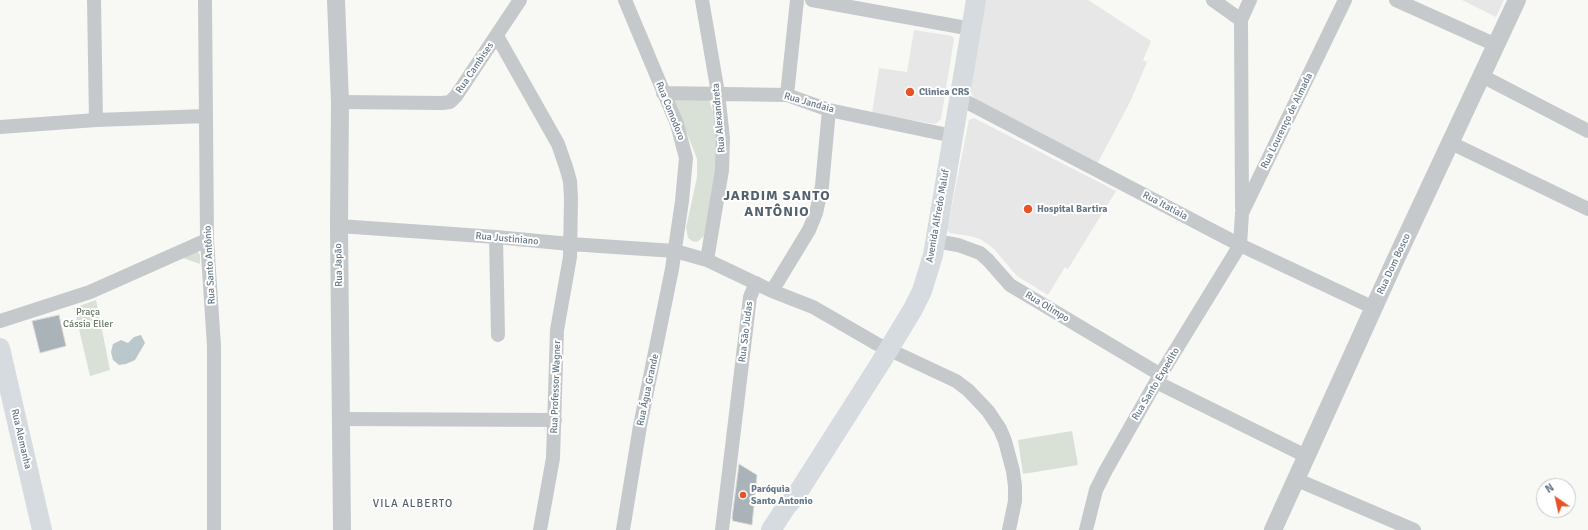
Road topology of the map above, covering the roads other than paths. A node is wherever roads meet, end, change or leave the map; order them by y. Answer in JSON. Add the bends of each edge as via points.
{"nodes":[{"id":1,"x":94,"y":0,"type":"edge"},
{"id":2,"x":205,"y":0,"type":"edge"},
{"id":3,"x":336,"y":0,"type":"edge"},
{"id":4,"x":520,"y":0,"type":"edge"},
{"id":5,"x":625,"y":0,"type":"edge"},
{"id":6,"x":702,"y":0,"type":"edge"},
{"id":7,"x":797,"y":0,"type":"edge"},
{"id":8,"x":812,"y":0,"type":"edge"},
{"id":9,"x":976,"y":0,"type":"edge"},
{"id":10,"x":1213,"y":0,"type":"edge"},
{"id":11,"x":1250,"y":0,"type":"edge"},
{"id":12,"x":1345,"y":0,"type":"edge"},
{"id":13,"x":1396,"y":0,"type":"edge"},
{"id":14,"x":1517,"y":0,"type":"edge"},
{"id":15,"x":1241,"y":20,"type":"junction"},
{"id":16,"x":972,"y":29,"type":"junction"},
{"id":17,"x":497,"y":36,"type":"junction"},
{"id":18,"x":1496,"y":45,"type":"junction"},
{"id":19,"x":1482,"y":76,"type":"junction"},
{"id":20,"x":663,"y":93,"type":"junction"},
{"id":21,"x":718,"y":93,"type":"junction"},
{"id":22,"x":787,"y":95,"type":"junction"},
{"id":23,"x":959,"y":98,"type":"junction"},
{"id":24,"x":340,"y":102,"type":"junction"},
{"id":25,"x":829,"y":110,"type":"junction"},
{"id":26,"x":206,"y":116,"type":"junction"},
{"id":27,"x":96,"y":120,"type":"junction"},
{"id":28,"x":0,"y":127,"type":"edge"},
{"id":29,"x":1588,"y":131,"type":"edge"},
{"id":30,"x":953,"y":136,"type":"junction"},
{"id":31,"x":1450,"y":143,"type":"junction"},
{"id":32,"x":1588,"y":209,"type":"edge"},
{"id":33,"x":1242,"y":213,"type":"junction"},
{"id":34,"x":339,"y":226,"type":"junction"},
{"id":35,"x":496,"y":237,"type":"junction"},
{"id":36,"x":207,"y":240,"type":"junction"},
{"id":37,"x":935,"y":241,"type":"junction"},
{"id":38,"x":570,"y":244,"type":"junction"},
{"id":39,"x":1240,"y":245,"type":"junction"},
{"id":40,"x":675,"y":251,"type":"junction"},
{"id":41,"x":707,"y":260,"type":"junction"},
{"id":42,"x":756,"y":282,"type":"junction"},
{"id":43,"x":772,"y":292,"type":"junction"},
{"id":44,"x":1374,"y":308,"type":"junction"},
{"id":45,"x":0,"y":321,"type":"edge"},
{"id":46,"x":498,"y":335,"type":"dead end"},
{"id":47,"x":0,"y":348,"type":"edge"},
{"id":48,"x":889,"y":349,"type":"junction"},
{"id":49,"x":1159,"y":379,"type":"junction"},
{"id":50,"x":341,"y":419,"type":"junction"},
{"id":51,"x":555,"y":420,"type":"junction"},
{"id":52,"x":1306,"y":456,"type":"junction"},
{"id":53,"x":1295,"y":479,"type":"junction"},
{"id":54,"x":797,"y":494,"type":"junction"},
{"id":55,"x":42,"y":530,"type":"edge"},
{"id":56,"x":214,"y":530,"type":"edge"},
{"id":57,"x":342,"y":530,"type":"edge"},
{"id":58,"x":540,"y":530,"type":"edge"},
{"id":59,"x":623,"y":530,"type":"edge"},
{"id":60,"x":722,"y":530,"type":"edge"},
{"id":61,"x":772,"y":530,"type":"edge"},
{"id":62,"x":780,"y":530,"type":"edge"},
{"id":63,"x":1009,"y":530,"type":"edge"},
{"id":64,"x":1086,"y":530,"type":"edge"},
{"id":65,"x":1273,"y":530,"type":"edge"},
{"id":66,"x":1414,"y":530,"type":"edge"}],
"edges":[{"from":1,"to":27,"type":"street"},
{"from":2,"to":26,"type":"street","name":"Rua Santo Antônio"},
{"from":3,"to":24,"type":"street","name":"Rua Japão"},
{"from":4,"to":17,"type":"street","name":"Rua Cambises"},
{"from":5,"to":20,"type":"street","name":"Rua Comodoro"},
{"from":6,"to":21,"type":"street","name":"Rua Alexandreta"},
{"from":7,"to":22,"type":"street"},
{"from":8,"to":16,"type":"street"},
{"from":9,"to":16,"type":"main road","name":"Avenida Alfredo Maluf"},
{"from":10,"to":15,"type":"street"},
{"from":11,"to":15,"type":"street"},
{"from":12,"to":33,"type":"street","name":"Rua Lourenço de Almada"},
{"from":13,"to":18,"type":"street"},
{"from":14,"to":18,"type":"street","name":"Rua Dom Bosco"},
{"from":15,"to":33,"type":"street"},
{"from":16,"to":23,"type":"main road","name":"Avenida Alfredo Maluf"},
{"from":17,"to":24,"type":"street","name":"Rua Cambises","via":[[450,102]]},
{"from":17,"to":38,"type":"street","name":"Rua Professor Wagner","via":[[558,144],[570,181]]},
{"from":18,"to":19,"type":"street","name":"Rua Dom Bosco"},
{"from":19,"to":29,"type":"street"},
{"from":19,"to":31,"type":"street","name":"Rua Dom Bosco"},
{"from":20,"to":21,"type":"street","name":"Rua Jandaia"},
{"from":20,"to":40,"type":"street","name":"Rua Comodoro","via":[[677,124],[686,158]]},
{"from":21,"to":22,"type":"street","name":"Rua Jandaia"},
{"from":21,"to":41,"type":"street","name":"Rua Alexandreta","via":[[724,154]]},
{"from":22,"to":25,"type":"street","name":"Rua Jandaia"},
{"from":23,"to":30,"type":"main road","name":"Avenida Alfredo Maluf"},
{"from":23,"to":39,"type":"street","name":"Rua Itatiaia"},
{"from":24,"to":34,"type":"street","name":"Rua Japão"},
{"from":25,"to":30,"type":"street","name":"Rua Jandaia"},
{"from":25,"to":43,"type":"street","via":[[822,186],[816,213],[809,230]]},
{"from":26,"to":27,"type":"street"},
{"from":26,"to":36,"type":"street","name":"Rua Santo Antônio"},
{"from":27,"to":28,"type":"street"},
{"from":30,"to":37,"type":"main road","name":"Avenida Alfredo Maluf"},
{"from":31,"to":32,"type":"street"},
{"from":31,"to":44,"type":"street","name":"Rua Dom Bosco"},
{"from":33,"to":39,"type":"street","name":"Rua Lourenço de Almada"},
{"from":34,"to":35,"type":"street","name":"Rua Justiniano"},
{"from":34,"to":50,"type":"street","name":"Rua Japão"},
{"from":35,"to":38,"type":"street","name":"Rua Justiniano"},
{"from":35,"to":46,"type":"street"},
{"from":36,"to":45,"type":"street","via":[[90,292]]},
{"from":36,"to":56,"type":"street","name":"Rua Santo Antônio","via":[[214,346]]},
{"from":37,"to":48,"type":"main road","name":"Avenida Alfredo Maluf","via":[[919,298]]},
{"from":37,"to":49,"type":"street","name":"Rua Olimpo","via":[[958,245],[980,253],[1010,285]]},
{"from":38,"to":40,"type":"street","name":"Rua Justiniano"},
{"from":38,"to":51,"type":"street","name":"Rua Professor Wagner","via":[[557,330]]},
{"from":39,"to":44,"type":"street","name":"Rua Itatiaia"},
{"from":39,"to":49,"type":"street","name":"Rua Santo Expedito"},
{"from":40,"to":41,"type":"street","name":"Rua Justiniano"},
{"from":40,"to":59,"type":"street","name":"Rua Água Grande","via":[[640,426]]},
{"from":41,"to":42,"type":"street","name":"Rua Justiniano"},
{"from":42,"to":43,"type":"street"},
{"from":42,"to":60,"type":"street","name":"Rua São Judas","via":[[750,297]]},
{"from":43,"to":48,"type":"street","via":[[813,307]]},
{"from":44,"to":52,"type":"street","name":"Rua Dom Bosco"},
{"from":47,"to":55,"type":"main road","name":"Rua Alemanha"},
{"from":48,"to":54,"type":"main road","name":"Avenida Alfredo Maluf"},
{"from":48,"to":63,"type":"street","via":[[956,381],[968,390],[995,421],[1008,448],[1015,486],[1015,501]]},
{"from":49,"to":52,"type":"street","name":"Rua Olimpo"},
{"from":49,"to":64,"type":"street","name":"Rua Santo Expedito","via":[[1096,490]]},
{"from":50,"to":51,"type":"street"},
{"from":50,"to":57,"type":"street","name":"Rua Japão"},
{"from":51,"to":58,"type":"street","name":"Rua Professor Wagner","via":[[552,470]]},
{"from":52,"to":53,"type":"street","name":"Rua Dom Bosco"},
{"from":53,"to":65,"type":"street","name":"Rua Dom Bosco"},
{"from":53,"to":66,"type":"street"},
{"from":54,"to":61,"type":"main road","name":"Avenida Alfredo Maluf"},
{"from":54,"to":62,"type":"main road","name":"Avenida Alfredo Maluf","via":[[793,510]]}]}
